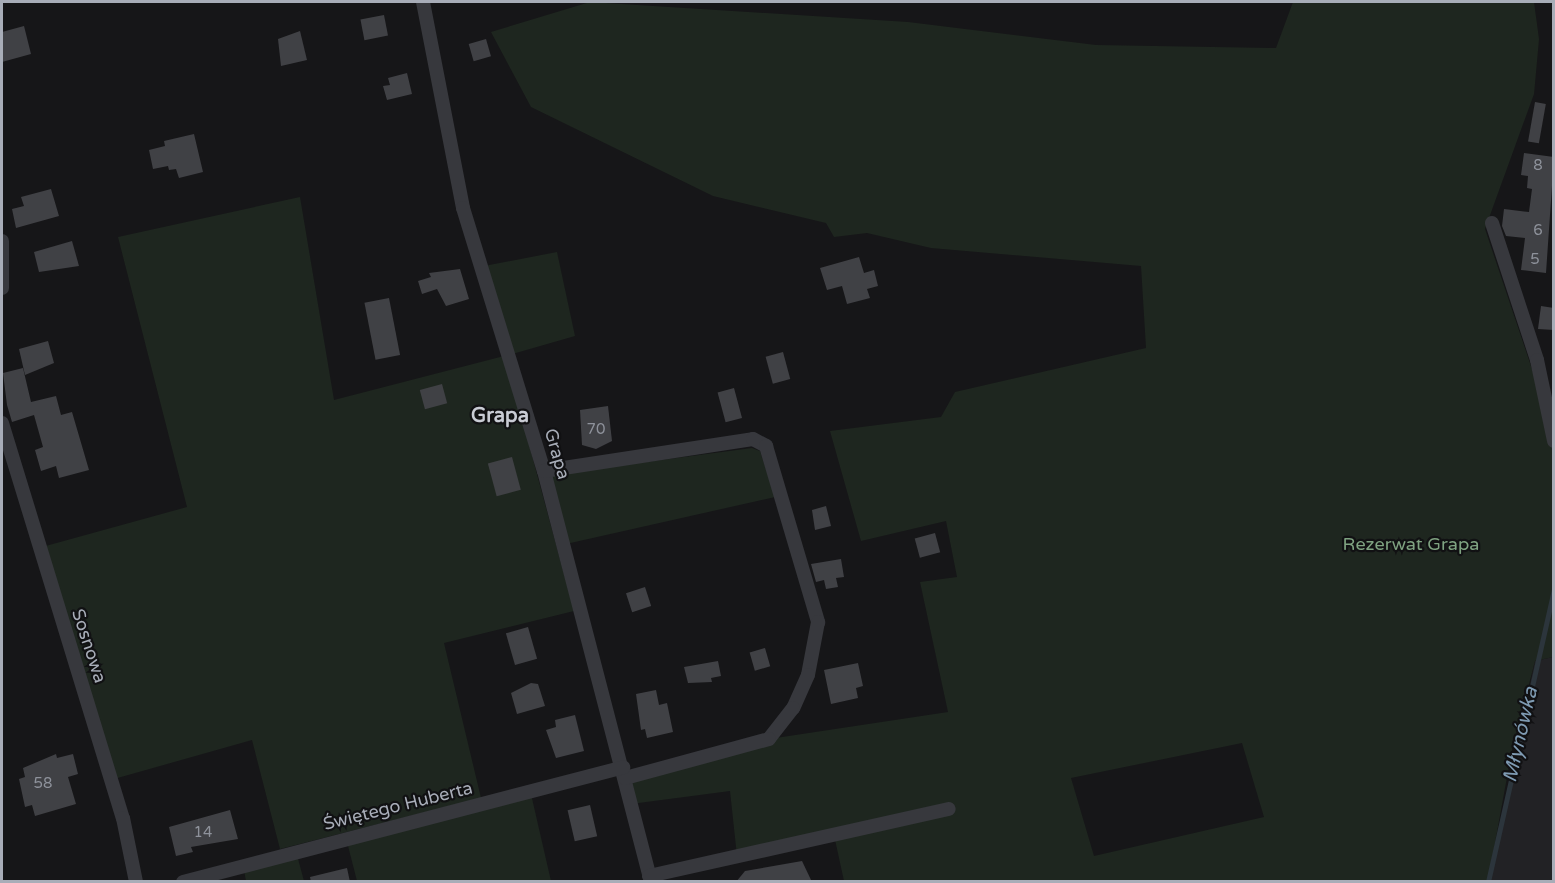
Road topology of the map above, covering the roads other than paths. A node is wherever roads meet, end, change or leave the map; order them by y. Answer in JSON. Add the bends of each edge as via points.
{"nodes":[{"id":1,"x":423,"y":2,"type":"edge"},
{"id":2,"x":1492,"y":223,"type":"dead end"},
{"id":3,"x":2,"y":242,"type":"edge"},
{"id":4,"x":2,"y":288,"type":"edge"},
{"id":5,"x":2,"y":423,"type":"edge"},
{"id":6,"x":1554,"y":441,"type":"edge"},
{"id":7,"x":544,"y":471,"type":"junction"},
{"id":8,"x":623,"y":773,"type":"junction"},
{"id":9,"x":948,"y":809,"type":"dead end"},
{"id":10,"x":650,"y":879,"type":"edge"},
{"id":11,"x":136,"y":882,"type":"edge"},
{"id":12,"x":183,"y":882,"type":"edge"}],
"edges":[{"from":1,"to":7,"type":"street","name":"Grapa","via":[[463,208]]},
{"from":2,"to":6,"type":"street","via":[[1537,360]]},
{"from":3,"to":4,"type":"street"},
{"from":5,"to":11,"type":"street","name":"Sosnowa","via":[[123,818]]},
{"from":7,"to":8,"type":"street","name":"Grapa"},
{"from":7,"to":8,"type":"street","name":"Świętego Huberta","via":[[753,439],[766,446],[818,622],[808,675],[793,708],[769,739]]},
{"from":8,"to":10,"type":"street","name":"Grapa"},
{"from":8,"to":12,"type":"street","name":"Świętego Huberta"},
{"from":9,"to":10,"type":"street"}]}
